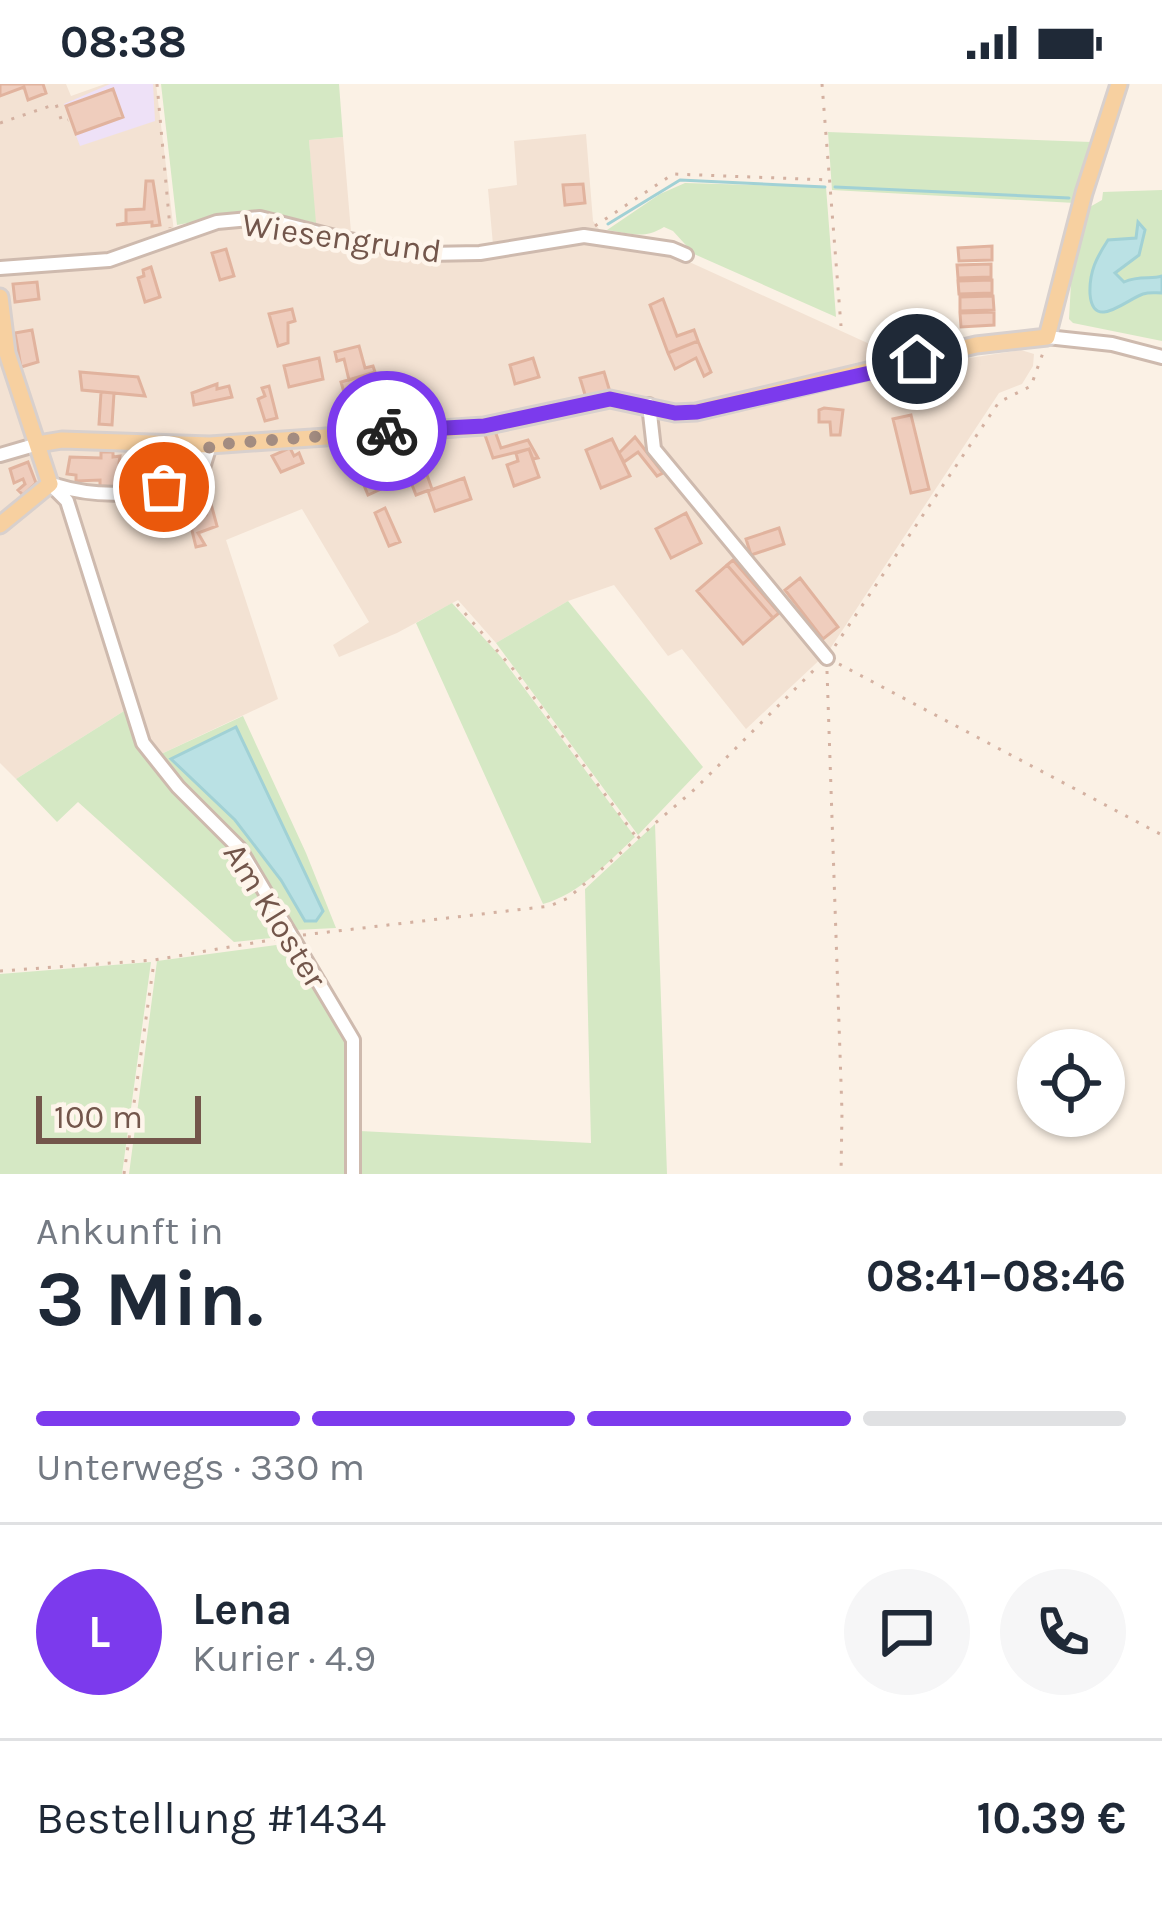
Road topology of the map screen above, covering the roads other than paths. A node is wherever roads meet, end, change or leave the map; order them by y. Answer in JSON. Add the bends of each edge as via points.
{"nodes":[{"id":1,"x":1119,"y":84,"type":"edge"},
{"id":2,"x":686,"y":255,"type":"dead end"},
{"id":3,"x":0,"y":268,"type":"edge"},
{"id":4,"x":0,"y":297,"type":"edge"},
{"id":5,"x":1047,"y":337,"type":"junction"},
{"id":6,"x":4,"y":354,"type":"edge"},
{"id":7,"x":1162,"y":357,"type":"edge"},
{"id":8,"x":649,"y":405,"type":"junction"},
{"id":9,"x":38,"y":444,"type":"junction"},
{"id":10,"x":210,"y":445,"type":"junction"},
{"id":11,"x":0,"y":454,"type":"edge"},
{"id":12,"x":50,"y":484,"type":"junction"},
{"id":13,"x":0,"y":525,"type":"edge"},
{"id":14,"x":826,"y":658,"type":"road end"},
{"id":15,"x":353,"y":1174,"type":"edge"}],
"edges":[{"from":1,"to":5,"type":"main road"},
{"from":2,"to":3,"type":"street","name":"Wiesengrund","via":[[584,236],[427,254],[260,218],[218,222],[91,263]]},
{"from":4,"to":6,"type":"main road"},
{"from":5,"to":7,"type":"street"},
{"from":5,"to":8,"type":"main road","via":[[976,345],[697,412]]},
{"from":6,"to":9,"type":"main road"},
{"from":8,"to":10,"type":"main road","via":[[610,399],[484,426]]},
{"from":8,"to":14,"type":"street","via":[[654,449]]},
{"from":9,"to":10,"type":"main road"},
{"from":9,"to":11,"type":"street"},
{"from":9,"to":12,"type":"main road"},
{"from":10,"to":12,"type":"street","via":[[203,468],[164,487],[82,492]]},
{"from":12,"to":13,"type":"main road"},
{"from":12,"to":15,"type":"street","name":"Am Kloster","via":[[67,502],[143,743],[239,848],[352,1040]]}]}
